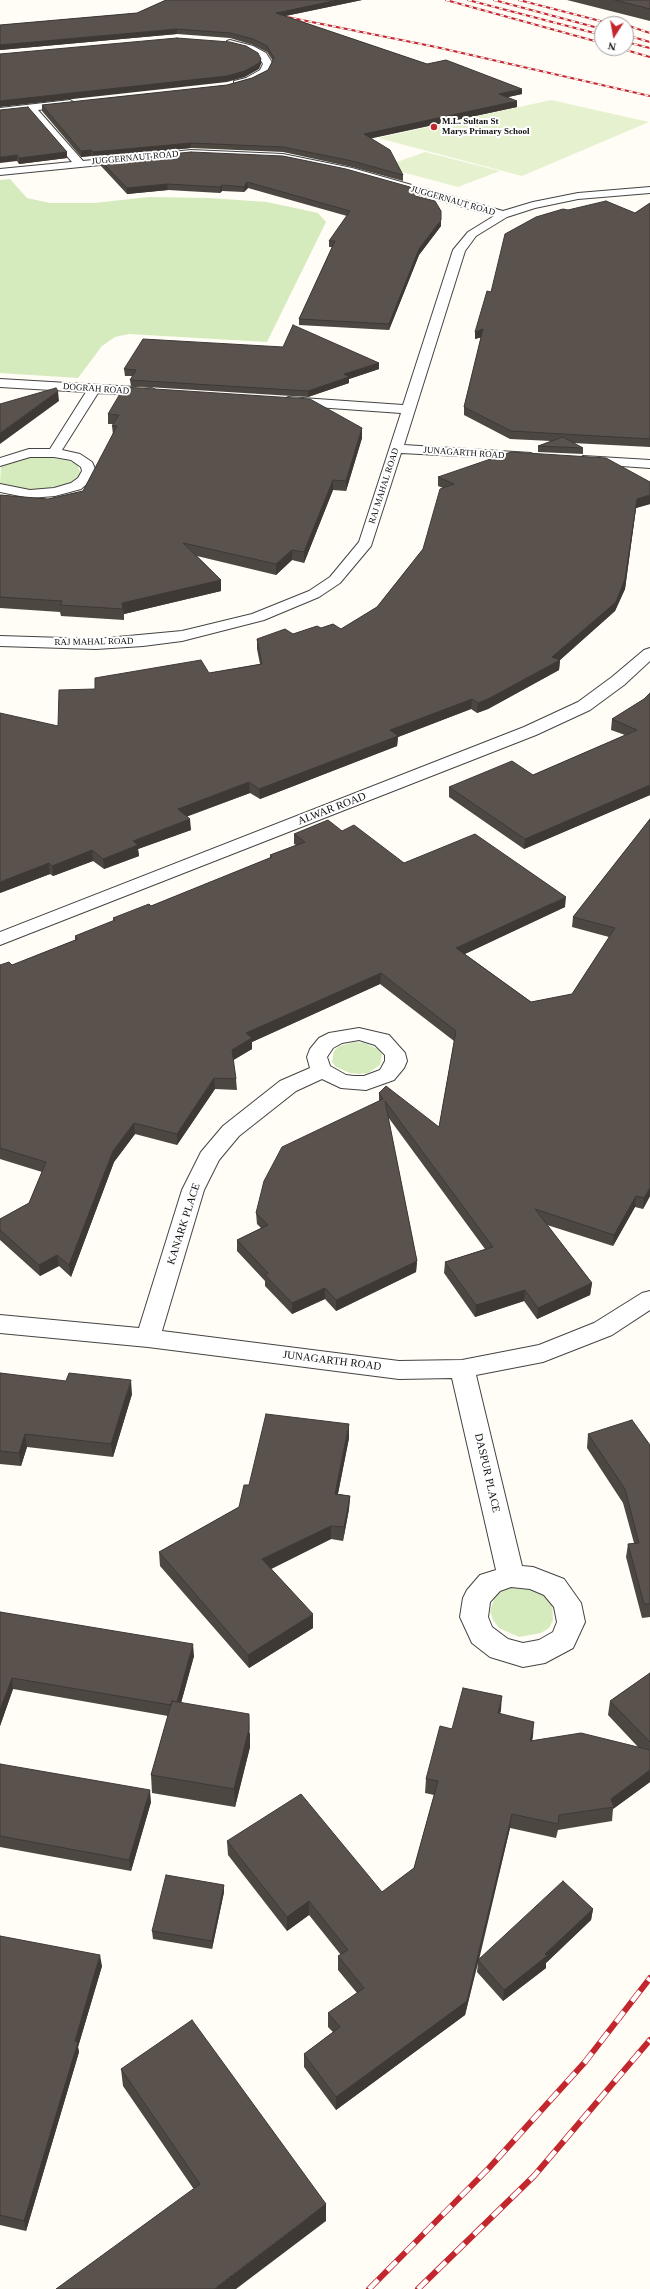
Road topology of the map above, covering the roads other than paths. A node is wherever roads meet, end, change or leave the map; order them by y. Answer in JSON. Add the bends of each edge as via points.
{"nodes":[{"id":1,"x":218,"y":42,"type":"edge"},
{"id":2,"x":227,"y":86,"type":"edge"},
{"id":3,"x":79,"y":102,"type":"edge"},
{"id":4,"x":31,"y":108,"type":"junction"},
{"id":5,"x":0,"y":111,"type":"edge"},
{"id":6,"x":78,"y":163,"type":"junction"},
{"id":7,"x":0,"y":172,"type":"edge"},
{"id":8,"x":650,"y":190,"type":"edge"},
{"id":9,"x":503,"y":215,"type":"junction"},
{"id":10,"x":0,"y":383,"type":"edge"},
{"id":11,"x":94,"y":389,"type":"junction"},
{"id":12,"x":164,"y":393,"type":"edge"},
{"id":13,"x":274,"y":400,"type":"edge"},
{"id":14,"x":408,"y":409,"type":"junction"},
{"id":15,"x":397,"y":449,"type":"junction"},
{"id":16,"x":54,"y":453,"type":"junction"},
{"id":17,"x":547,"y":458,"type":"edge"},
{"id":18,"x":571,"y":459,"type":"edge"},
{"id":19,"x":0,"y":462,"type":"edge"},
{"id":20,"x":650,"y":464,"type":"edge"},
{"id":21,"x":0,"y":488,"type":"edge"},
{"id":22,"x":0,"y":641,"type":"edge"},
{"id":23,"x":650,"y":653,"type":"edge"},
{"id":24,"x":0,"y":939,"type":"edge"},
{"id":25,"x":323,"y":1071,"type":"dead end"},
{"id":26,"x":650,"y":1299,"type":"edge"},
{"id":27,"x":0,"y":1324,"type":"edge"},
{"id":28,"x":148,"y":1338,"type":"junction"},
{"id":29,"x":462,"y":1369,"type":"junction"},
{"id":30,"x":511,"y":1576,"type":"dead end"}],
"edges":[{"from":1,"to":2,"type":"street","via":[[250,48],[263,55],[268,64],[264,72],[249,80]]},
{"from":3,"to":4,"type":"street"},
{"from":4,"to":5,"type":"street"},
{"from":4,"to":6,"type":"street"},
{"from":6,"to":7,"type":"street","name":"JUGGERNAUT ROAD"},
{"from":6,"to":9,"type":"street","name":"JUGGERNAUT ROAD","via":[[191,153],[283,157],[348,170]]},
{"from":8,"to":9,"type":"street","name":"RAJ MAHAL ROAD","via":[[578,196],[533,205]]},
{"from":9,"to":14,"type":"street","name":"RAJ MAHAL ROAD","via":[[472,234],[459,250]]},
{"from":10,"to":11,"type":"street","name":"DOGRAH ROAD"},
{"from":11,"to":12,"type":"street","name":"DOGRAH ROAD"},
{"from":11,"to":16,"type":"street"},
{"from":13,"to":14,"type":"street"},
{"from":14,"to":15,"type":"street","name":"RAJ MAHAL ROAD"},
{"from":15,"to":17,"type":"street","name":"JUNAGARTH ROAD"},
{"from":15,"to":22,"type":"street","name":"RAJ MAHAL ROAD","via":[[366,543],[335,580],[314,594],[258,617],[182,636],[96,644]]},
{"from":16,"to":19,"type":"street","via":[[29,453]]},
{"from":16,"to":21,"type":"street","via":[[75,457],[87,466],[88,476],[67,489],[43,494],[18,493]]},
{"from":18,"to":20,"type":"street"},
{"from":23,"to":24,"type":"street","name":"ALWAR ROAD","via":[[584,706],[530,731]]},
{"from":25,"to":28,"type":"street","name":"KANARK PLACE","via":[[288,1086],[231,1131],[209,1157],[193,1190]]},
{"from":26,"to":29,"type":"street","name":"JUNAGARTH ROAD","via":[[603,1329],[543,1353]]},
{"from":27,"to":28,"type":"street","name":"JUNAGARTH ROAD"},
{"from":28,"to":29,"type":"street","name":"JUNAGARTH ROAD","via":[[399,1370]]},
{"from":29,"to":30,"type":"street","name":"DASPUR PLACE"}]}
